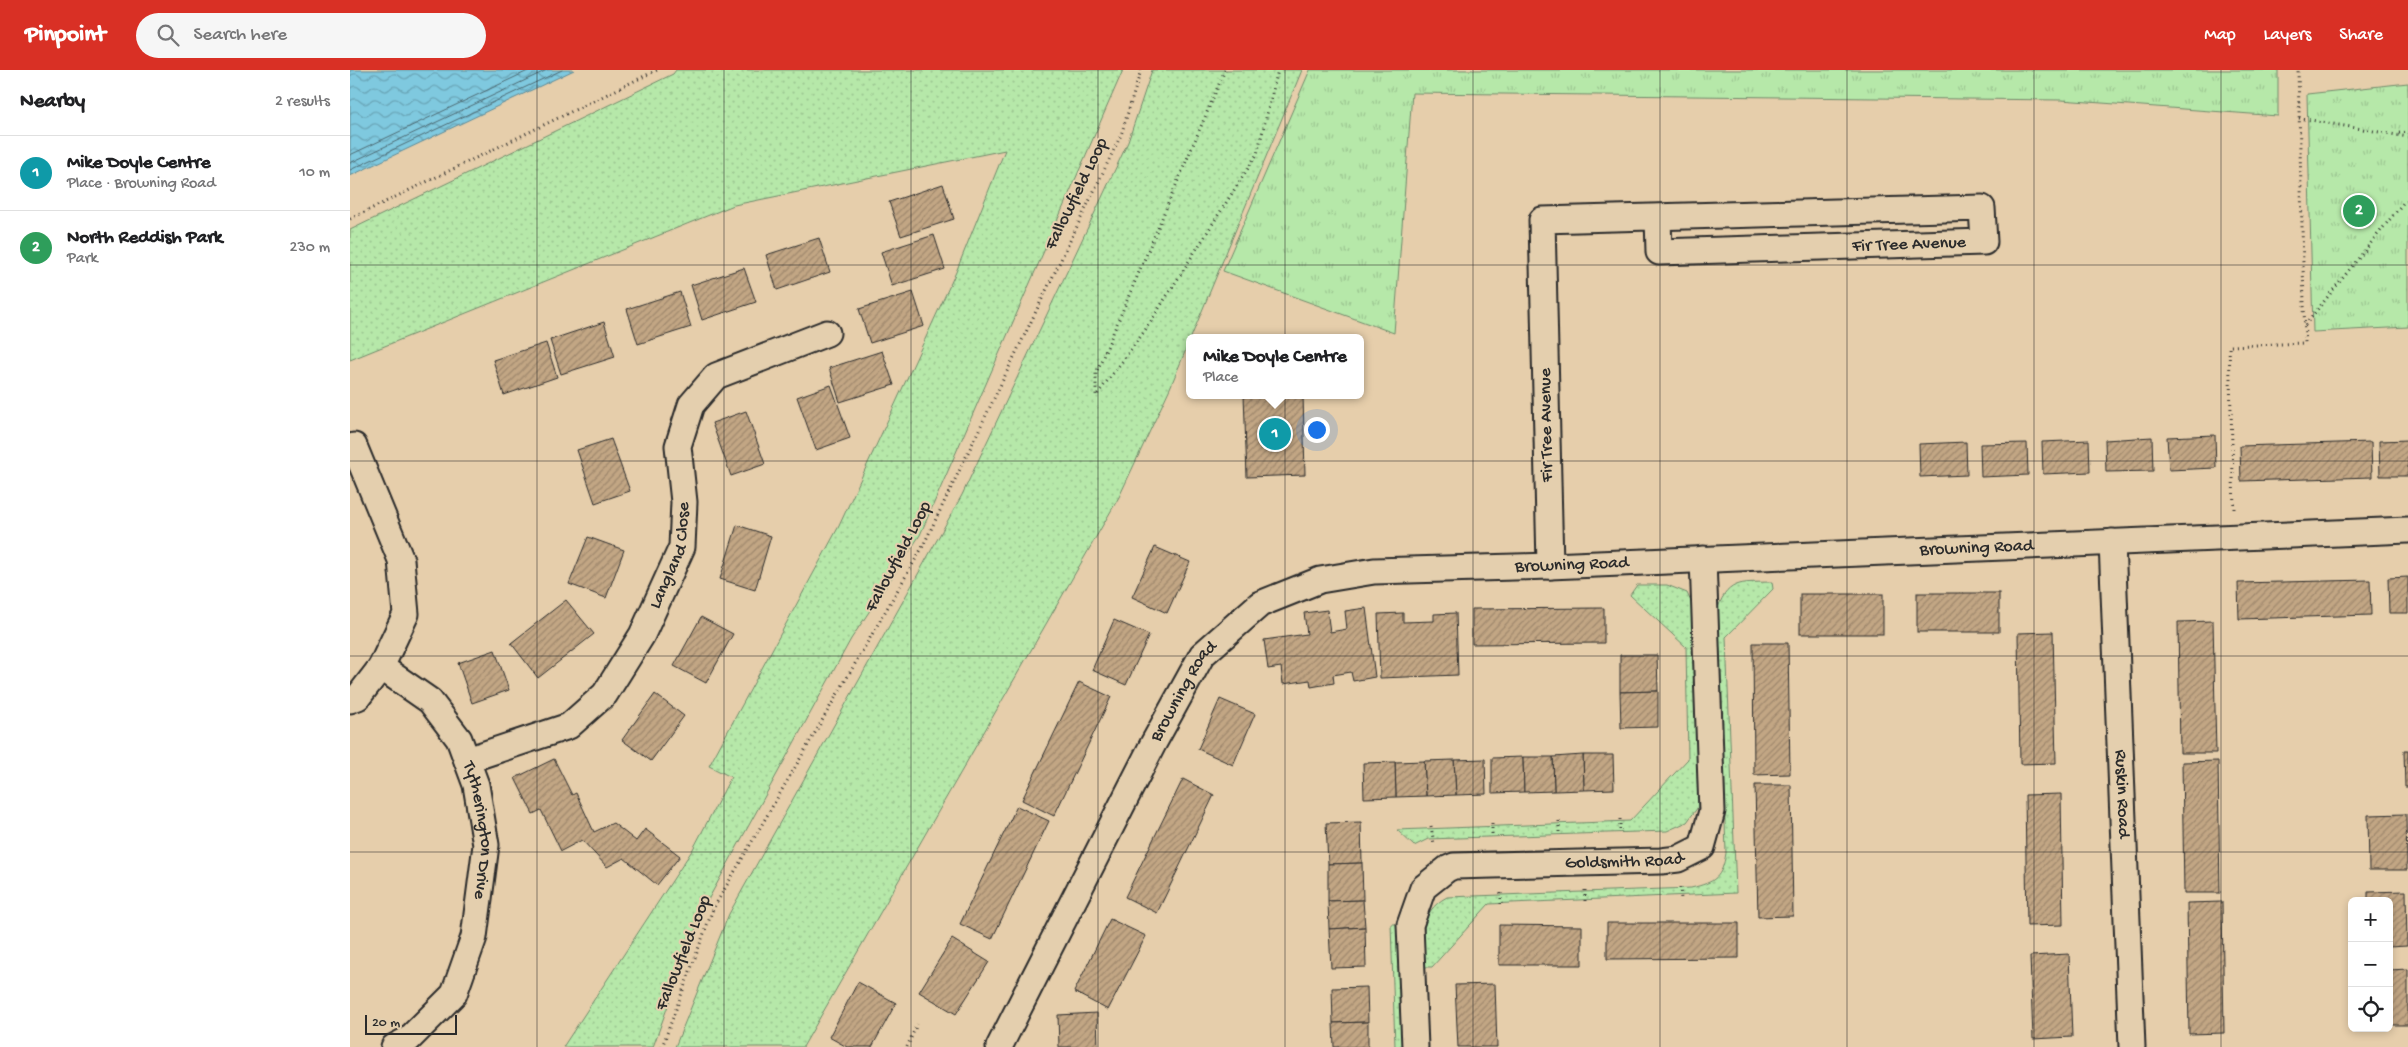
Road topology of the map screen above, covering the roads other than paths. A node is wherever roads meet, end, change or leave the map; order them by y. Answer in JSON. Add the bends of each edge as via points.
{"nodes":[{"id":1,"x":1658,"y":218,"type":"junction"},
{"id":2,"x":827,"y":333,"type":"dead end"},
{"id":3,"x":354,"y":446,"type":"dead end"},
{"id":4,"x":2408,"y":530,"type":"edge"},
{"id":5,"x":2112,"y":542,"type":"junction"},
{"id":6,"x":1703,"y":559,"type":"junction"},
{"id":7,"x":1550,"y":566,"type":"junction"},
{"id":8,"x":381,"y":667,"type":"junction"},
{"id":9,"x":350,"y":700,"type":"edge"},
{"id":10,"x":467,"y":760,"type":"junction"},
{"id":11,"x":394,"y":1047,"type":"edge"},
{"id":12,"x":999,"y":1047,"type":"edge"},
{"id":13,"x":1415,"y":1047,"type":"edge"},
{"id":14,"x":2132,"y":1047,"type":"edge"}],
"edges":[{"from":1,"to":1,"type":"street","name":"Fir Tree Avenue","via":[[1982,208],[1984,242],[1659,252]]},
{"from":1,"to":7,"type":"street","name":"Fir Tree Avenue","via":[[1542,220]]},
{"from":2,"to":10,"type":"street","name":"Langland Close","via":[[716,376],[692,405],[678,446],[684,502],[682,547],[642,635],[605,694],[569,726]]},
{"from":3,"to":8,"type":"street","via":[[401,560],[406,614]]},
{"from":4,"to":5,"type":"street","name":"Browning Road"},
{"from":5,"to":6,"type":"street","name":"Browning Road"},
{"from":5,"to":14,"type":"street","name":"Ruskin Road"},
{"from":6,"to":7,"type":"street","name":"Browning Road"},
{"from":6,"to":13,"type":"street","name":"Goldsmith Road","via":[[1712,810],[1702,847],[1678,859],[1661,861],[1447,868],[1423,888],[1410,925]]},
{"from":7,"to":12,"type":"street","name":"Browning Road","via":[[1374,571],[1320,580],[1260,604],[1202,655],[1153,744]]},
{"from":8,"to":9,"type":"street","via":[[358,697]]},
{"from":8,"to":10,"type":"street","name":"Tytherington Drive","via":[[430,701],[460,739]]},
{"from":10,"to":11,"type":"street","name":"Tytherington Drive","via":[[476,785],[486,845],[474,937],[454,994],[409,1039]]}]}
